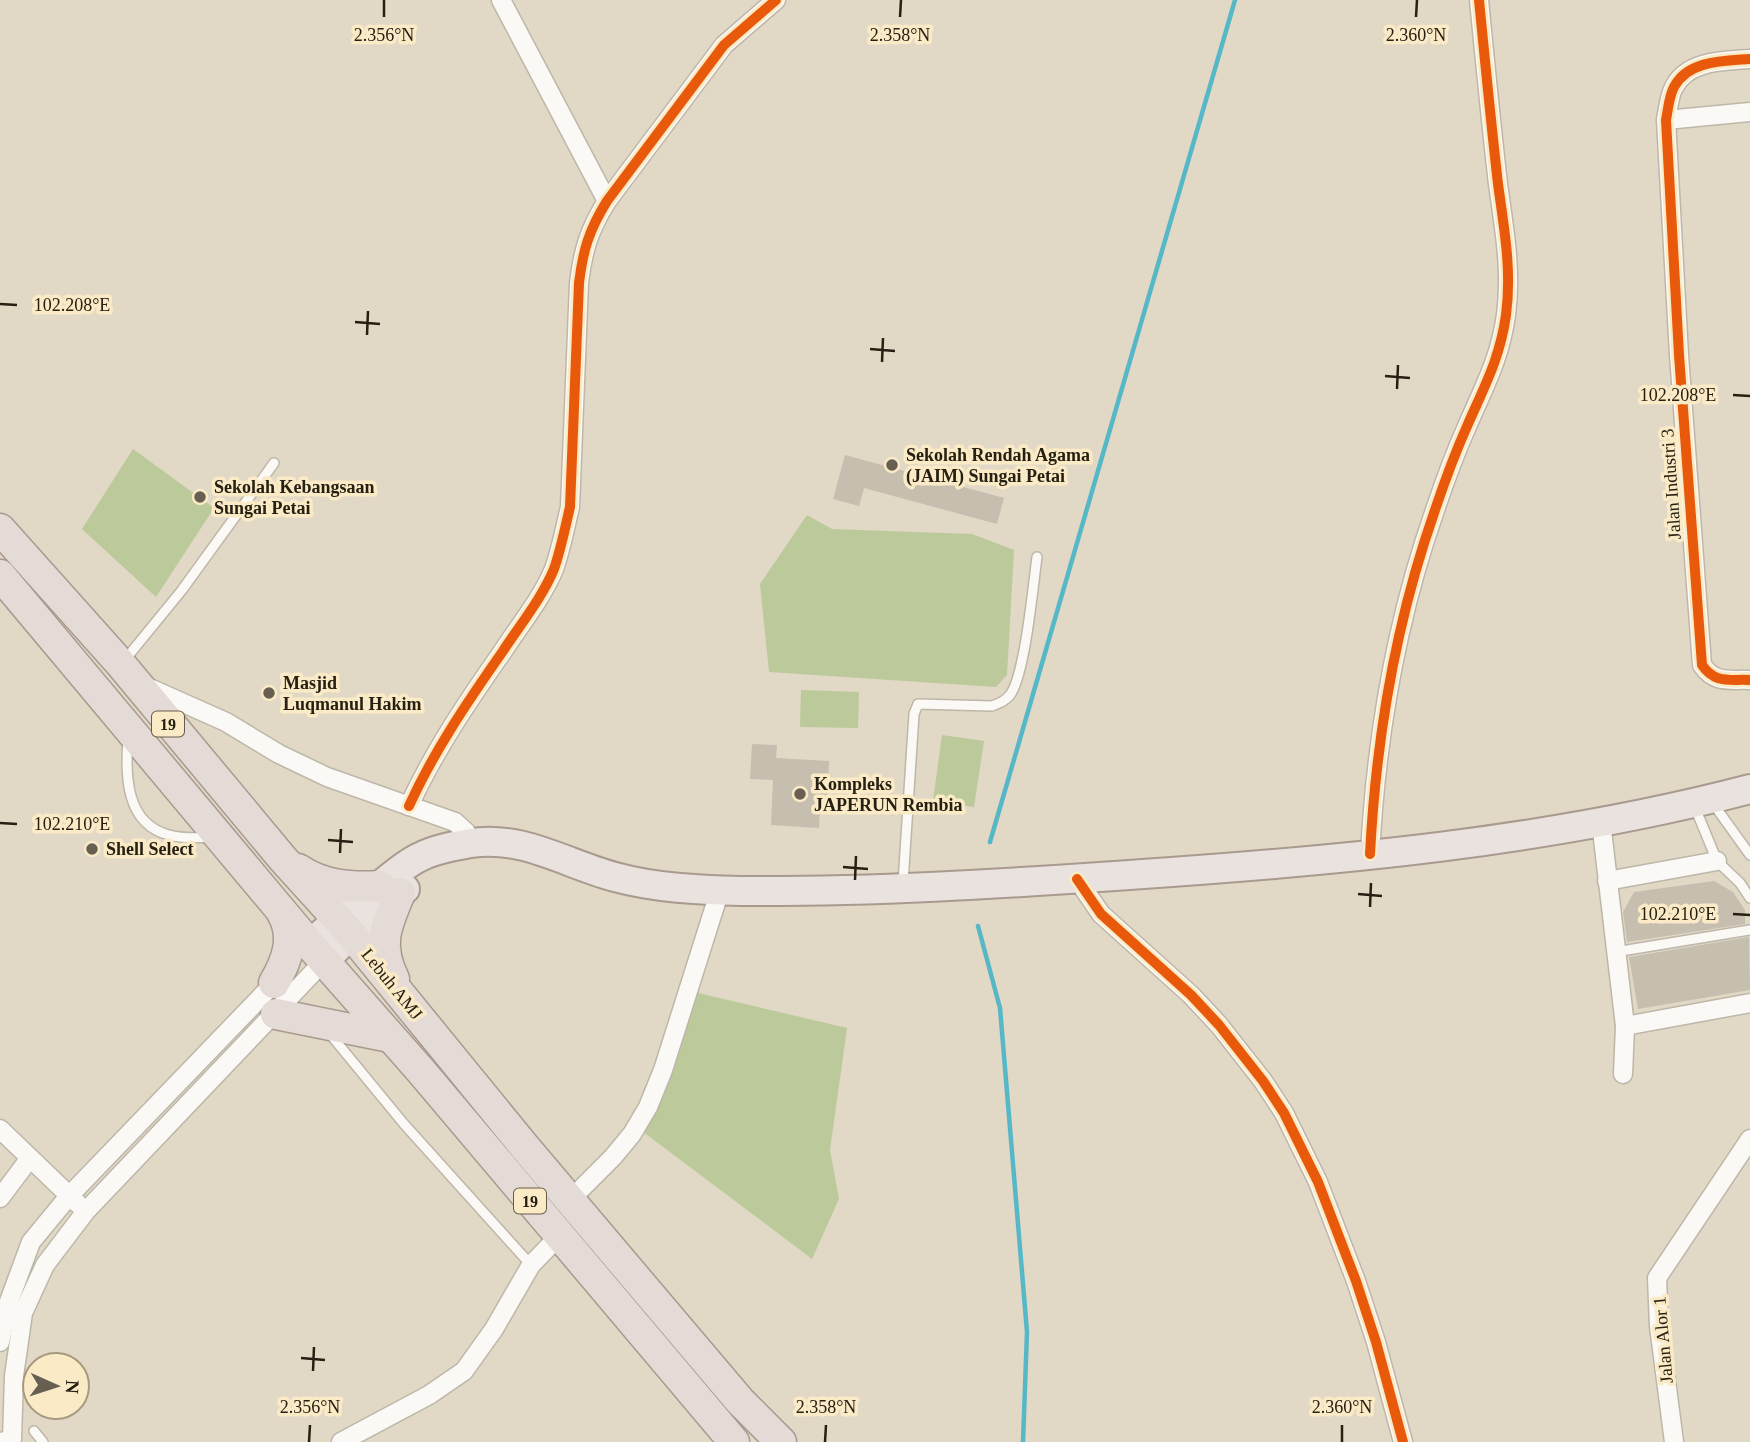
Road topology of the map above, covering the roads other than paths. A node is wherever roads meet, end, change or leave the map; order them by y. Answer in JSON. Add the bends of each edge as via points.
{"nodes":[{"id":1,"x":501,"y":0,"type":"edge"},
{"id":2,"x":776,"y":0,"type":"edge"},
{"id":3,"x":1479,"y":0,"type":"edge"},
{"id":4,"x":1750,"y":59,"type":"edge"},
{"id":5,"x":1750,"y":112,"type":"edge"},
{"id":6,"x":1666,"y":120,"type":"junction"},
{"id":7,"x":607,"y":201,"type":"junction"},
{"id":8,"x":274,"y":463,"type":"dead end"},
{"id":9,"x":0,"y":529,"type":"edge"},
{"id":10,"x":1037,"y":557,"type":"dead end"},
{"id":11,"x":0,"y":575,"type":"edge"},
{"id":12,"x":127,"y":673,"type":"junction"},
{"id":13,"x":1750,"y":680,"type":"edge"},
{"id":14,"x":129,"y":729,"type":"junction"},
{"id":15,"x":1750,"y":789,"type":"edge"},
{"id":16,"x":1702,"y":801,"type":"junction"},
{"id":17,"x":409,"y":806,"type":"junction"},
{"id":18,"x":1601,"y":822,"type":"junction"},
{"id":19,"x":221,"y":837,"type":"junction"},
{"id":20,"x":462,"y":846,"type":"junction"},
{"id":21,"x":1370,"y":854,"type":"junction"},
{"id":22,"x":1750,"y":855,"type":"edge"},
{"id":23,"x":283,"y":859,"type":"junction"},
{"id":24,"x":1717,"y":861,"type":"junction"},
{"id":25,"x":1077,"y":879,"type":"junction"},
{"id":26,"x":1607,"y":881,"type":"junction"},
{"id":27,"x":902,"y":888,"type":"junction"},
{"id":28,"x":390,"y":889,"type":"junction"},
{"id":29,"x":720,"y":890,"type":"junction"},
{"id":30,"x":1750,"y":898,"type":"edge"},
{"id":31,"x":281,"y":910,"type":"junction"},
{"id":32,"x":344,"y":927,"type":"junction"},
{"id":33,"x":1750,"y":930,"type":"edge"},
{"id":34,"x":1615,"y":952,"type":"junction"},
{"id":35,"x":317,"y":953,"type":"junction"},
{"id":36,"x":274,"y":983,"type":"junction"},
{"id":37,"x":1750,"y":1003,"type":"edge"},
{"id":38,"x":408,"y":1004,"type":"junction"},
{"id":39,"x":275,"y":1014,"type":"junction"},
{"id":40,"x":321,"y":1023,"type":"junction"},
{"id":41,"x":1625,"y":1026,"type":"junction"},
{"id":42,"x":390,"y":1037,"type":"junction"},
{"id":43,"x":1623,"y":1074,"type":"dead end"},
{"id":44,"x":0,"y":1129,"type":"edge"},
{"id":45,"x":1747,"y":1151,"type":"edge"},
{"id":46,"x":30,"y":1158,"type":"junction"},
{"id":47,"x":69,"y":1196,"type":"junction"},
{"id":48,"x":0,"y":1198,"type":"edge"},
{"id":49,"x":570,"y":1200,"type":"junction"},
{"id":50,"x":86,"y":1211,"type":"junction"},
{"id":51,"x":559,"y":1236,"type":"junction"},
{"id":52,"x":531,"y":1265,"type":"junction"},
{"id":53,"x":0,"y":1342,"type":"edge"},
{"id":54,"x":34,"y":1431,"type":"dead end"},
{"id":55,"x":7,"y":1440,"type":"edge"},
{"id":56,"x":44,"y":1442,"type":"edge"},
{"id":57,"x":341,"y":1442,"type":"edge"},
{"id":58,"x":734,"y":1442,"type":"edge"},
{"id":59,"x":781,"y":1442,"type":"edge"},
{"id":60,"x":1403,"y":1442,"type":"edge"},
{"id":61,"x":1674,"y":1442,"type":"edge"}],
"edges":[{"from":1,"to":7,"type":"street"},
{"from":2,"to":7,"type":"street","via":[[724,46]]},
{"from":3,"to":21,"type":"street","via":[[1509,260],[1506,316],[1493,370],[1434,512],[1410,589],[1381,737]]},
{"from":4,"to":6,"type":"street","name":"Jalan Industri 3","via":[[1712,62],[1690,70],[1674,86]]},
{"from":5,"to":6,"type":"street"},
{"from":6,"to":13,"type":"street","name":"Jalan Industri 3","via":[[1702,665],[1718,678]]},
{"from":7,"to":17,"type":"street","via":[[582,252],[570,507],[556,560],[535,603],[438,748]]},
{"from":8,"to":12,"type":"lane"},
{"from":9,"to":12,"type":"highway","name":"Lebuh AMJ","number":"19"},
{"from":10,"to":27,"type":"lane","via":[[1020,672],[1012,693],[992,706],[918,704]]},
{"from":11,"to":14,"type":"highway","name":"Lebuh AMJ","number":"19"},
{"from":12,"to":17,"type":"street","via":[[327,777]]},
{"from":12,"to":23,"type":"highway","name":"Lebuh AMJ","number":"19"},
{"from":14,"to":19,"type":"highway","name":"Lebuh AMJ","number":"19"},
{"from":14,"to":19,"type":"lane","via":[[127,780],[139,814],[148,824],[176,837]]},
{"from":15,"to":16,"type":"main road"},
{"from":16,"to":18,"type":"main road"},
{"from":16,"to":22,"type":"lane"},
{"from":16,"to":24,"type":"lane"},
{"from":17,"to":20,"type":"street","via":[[455,822],[466,832]]},
{"from":18,"to":21,"type":"main road"},
{"from":18,"to":26,"type":"street"},
{"from":19,"to":31,"type":"highway","name":"Lebuh AMJ","number":"19"},
{"from":20,"to":28,"type":"main road","via":[[420,857]]},
{"from":20,"to":29,"type":"main road","via":[[520,845],[618,878]]},
{"from":21,"to":25,"type":"main road"},
{"from":23,"to":28,"type":"highway","via":[[324,883]]},
{"from":23,"to":32,"type":"highway","name":"Lebuh AMJ","number":"19"},
{"from":24,"to":26,"type":"street"},
{"from":24,"to":30,"type":"lane"},
{"from":25,"to":27,"type":"main road"},
{"from":25,"to":60,"type":"street","via":[[1101,914],[1219,1025],[1284,1113],[1318,1182],[1356,1281]]},
{"from":26,"to":34,"type":"street"},
{"from":27,"to":29,"type":"main road"},
{"from":28,"to":32,"type":"main road"},
{"from":28,"to":38,"type":"highway","via":[[383,950]]},
{"from":29,"to":49,"type":"street","via":[[648,1107],[614,1157]]},
{"from":31,"to":35,"type":"highway","name":"Lebuh AMJ","number":"19"},
{"from":31,"to":36,"type":"highway","via":[[290,943],[285,965]]},
{"from":32,"to":35,"type":"main road"},
{"from":32,"to":38,"type":"highway","name":"Lebuh AMJ","number":"19"},
{"from":33,"to":34,"type":"lane"},
{"from":34,"to":41,"type":"street"},
{"from":35,"to":36,"type":"street"},
{"from":35,"to":39,"type":"street"},
{"from":35,"to":42,"type":"highway","name":"Lebuh AMJ","number":"19"},
{"from":36,"to":47,"type":"street"},
{"from":37,"to":41,"type":"street"},
{"from":38,"to":49,"type":"highway","name":"Lebuh AMJ","number":"19"},
{"from":39,"to":40,"type":"highway"},
{"from":39,"to":50,"type":"street"},
{"from":40,"to":42,"type":"highway"},
{"from":40,"to":52,"type":"lane","via":[[404,1124]]},
{"from":41,"to":43,"type":"street"},
{"from":42,"to":51,"type":"highway","name":"Lebuh AMJ","number":"19"},
{"from":44,"to":46,"type":"street"},
{"from":45,"to":61,"type":"street","name":"Jalan Alor 1","via":[[1657,1278]]},
{"from":46,"to":47,"type":"street"},
{"from":46,"to":48,"type":"street"},
{"from":47,"to":50,"type":"street"},
{"from":47,"to":53,"type":"street","via":[[31,1242],[8,1304]]},
{"from":49,"to":59,"type":"highway","name":"Lebuh AMJ","number":"19","via":[[740,1401]]},
{"from":50,"to":55,"type":"street","via":[[45,1265],[23,1313]]},
{"from":51,"to":52,"type":"street"},
{"from":51,"to":58,"type":"highway","name":"Lebuh AMJ","number":"19"},
{"from":52,"to":57,"type":"street","via":[[464,1371],[447,1385]]},
{"from":54,"to":56,"type":"lane"}]}
